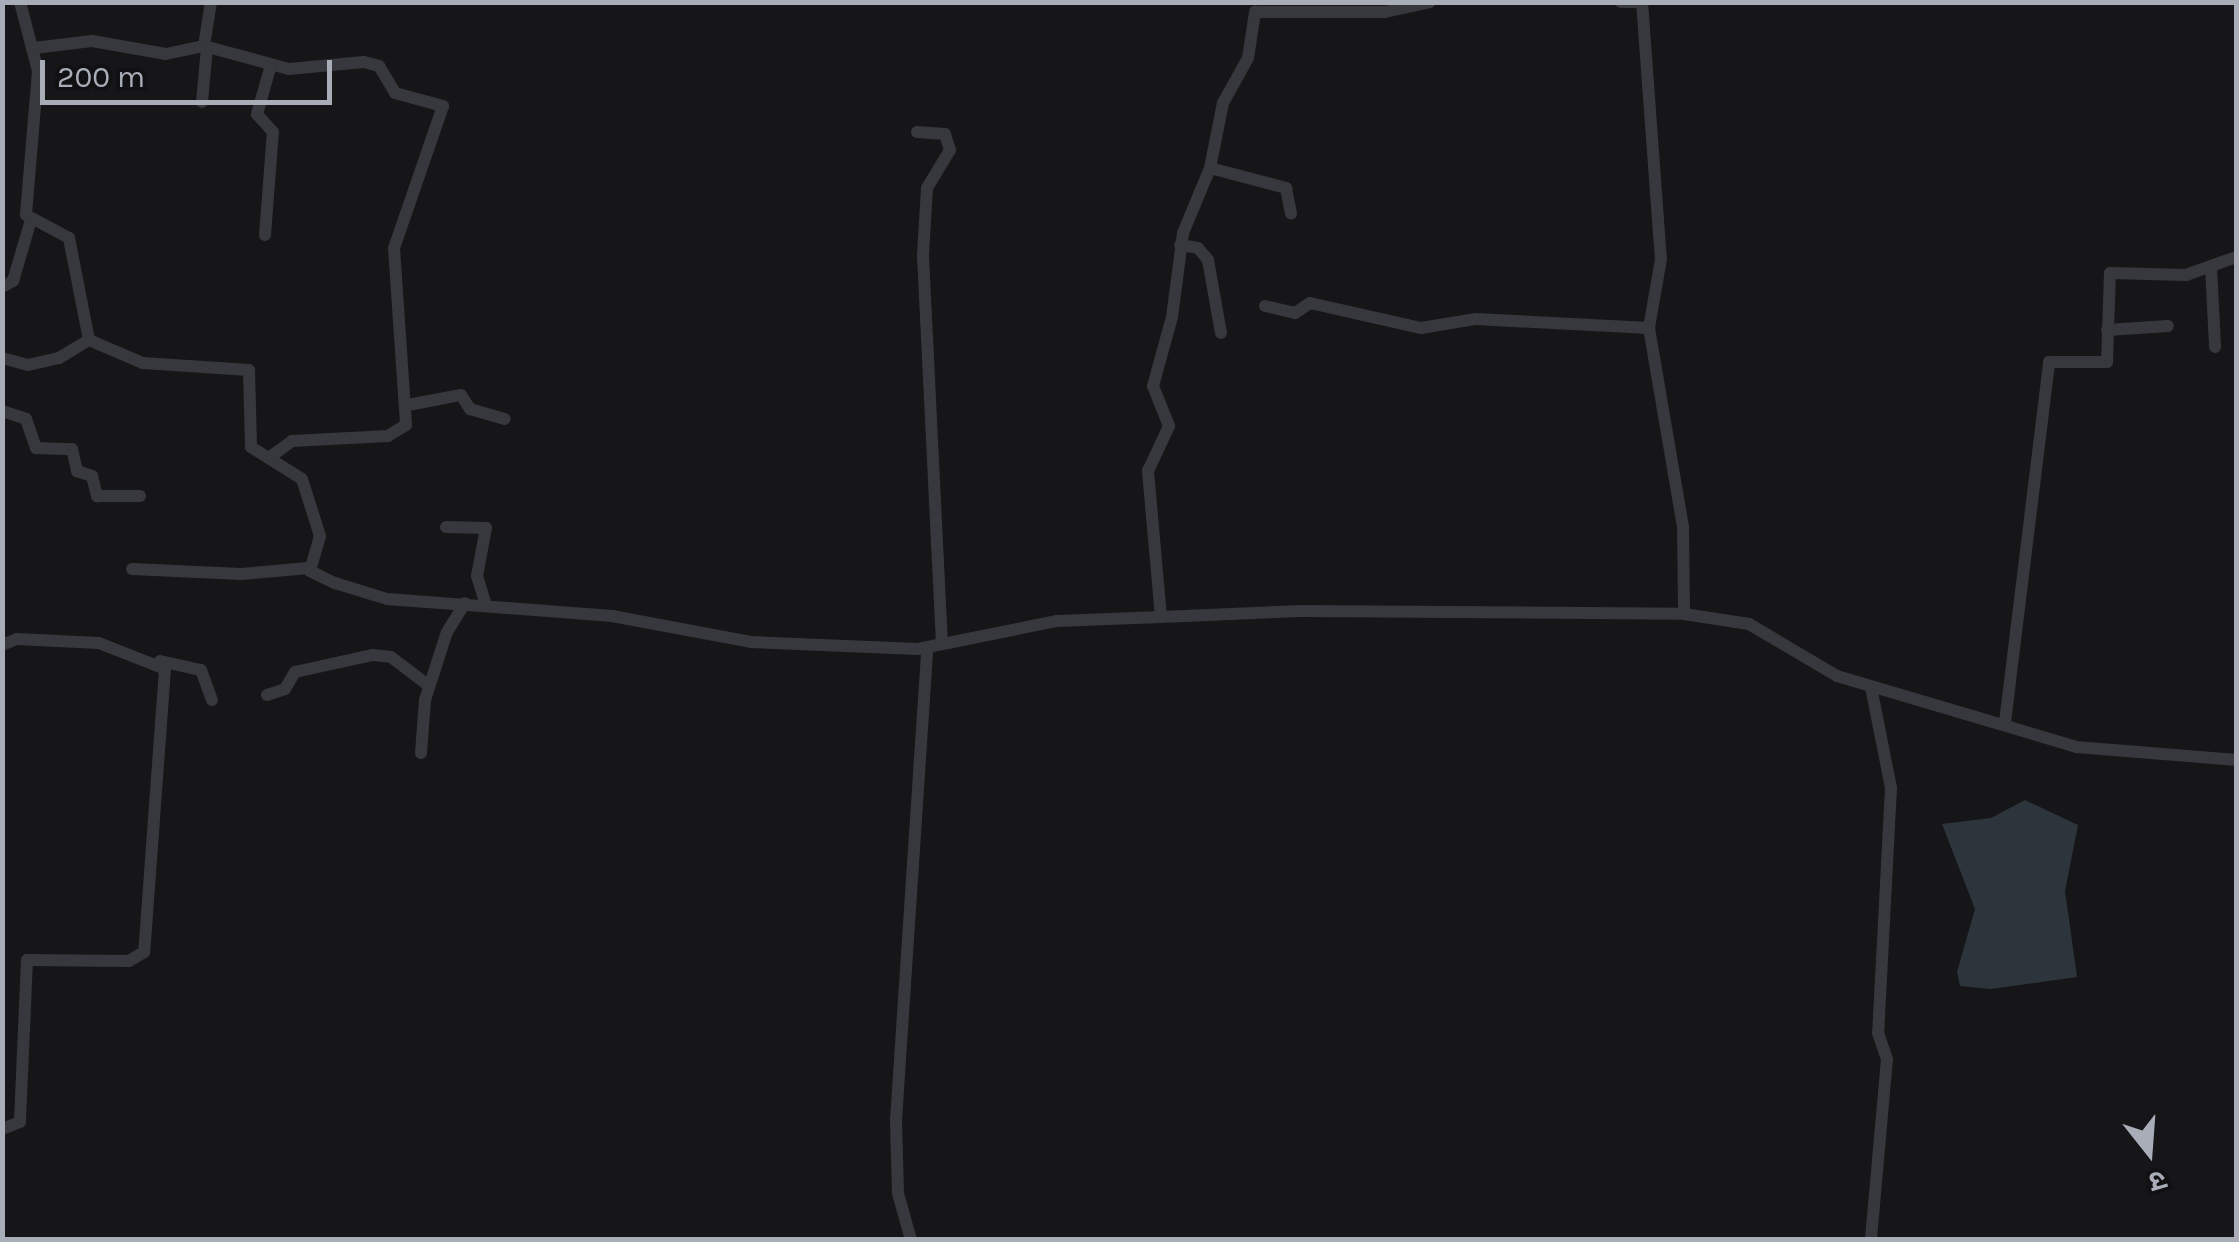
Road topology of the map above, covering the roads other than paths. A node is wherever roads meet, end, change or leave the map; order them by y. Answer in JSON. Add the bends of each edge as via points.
{"nodes":[{"id":1,"x":20,"y":2,"type":"edge"},
{"id":2,"x":210,"y":2,"type":"edge"},
{"id":3,"x":1430,"y":2,"type":"edge"},
{"id":4,"x":1620,"y":2,"type":"edge"},
{"id":5,"x":1641,"y":2,"type":"edge"},
{"id":6,"x":205,"y":46,"type":"junction"},
{"id":7,"x":34,"y":48,"type":"junction"},
{"id":8,"x":271,"y":65,"type":"junction"},
{"id":9,"x":202,"y":102,"type":"dead end"},
{"id":10,"x":917,"y":132,"type":"dead end"},
{"id":11,"x":1210,"y":168,"type":"junction"},
{"id":12,"x":1291,"y":214,"type":"dead end"},
{"id":13,"x":31,"y":220,"type":"junction"},
{"id":14,"x":266,"y":235,"type":"dead end"},
{"id":15,"x":1180,"y":245,"type":"junction"},
{"id":16,"x":2236,"y":257,"type":"edge"},
{"id":17,"x":2211,"y":267,"type":"junction"},
{"id":18,"x":2,"y":287,"type":"edge"},
{"id":19,"x":1265,"y":306,"type":"dead end"},
{"id":20,"x":2168,"y":326,"type":"dead end"},
{"id":21,"x":1649,"y":328,"type":"junction"},
{"id":22,"x":2108,"y":330,"type":"junction"},
{"id":23,"x":1220,"y":333,"type":"dead end"},
{"id":24,"x":89,"y":340,"type":"junction"},
{"id":25,"x":2215,"y":347,"type":"dead end"},
{"id":26,"x":2,"y":358,"type":"edge"},
{"id":27,"x":408,"y":405,"type":"junction"},
{"id":28,"x":2,"y":412,"type":"edge"},
{"id":29,"x":504,"y":419,"type":"dead end"},
{"id":30,"x":269,"y":458,"type":"junction"},
{"id":31,"x":140,"y":496,"type":"dead end"},
{"id":32,"x":446,"y":527,"type":"dead end"},
{"id":33,"x":310,"y":568,"type":"junction"},
{"id":34,"x":132,"y":569,"type":"dead end"},
{"id":35,"x":465,"y":603,"type":"junction"},
{"id":36,"x":485,"y":603,"type":"junction"},
{"id":37,"x":1684,"y":614,"type":"junction"},
{"id":38,"x":1161,"y":617,"type":"junction"},
{"id":39,"x":4,"y":641,"type":"edge"},
{"id":40,"x":942,"y":642,"type":"junction"},
{"id":41,"x":927,"y":649,"type":"junction"},
{"id":42,"x":160,"y":662,"type":"junction"},
{"id":43,"x":429,"y":686,"type":"junction"},
{"id":44,"x":1871,"y":687,"type":"junction"},
{"id":45,"x":268,"y":696,"type":"dead end"},
{"id":46,"x":212,"y":700,"type":"dead end"},
{"id":47,"x":2005,"y":722,"type":"junction"},
{"id":48,"x":421,"y":753,"type":"dead end"},
{"id":49,"x":2236,"y":760,"type":"edge"},
{"id":50,"x":2,"y":1129,"type":"edge"},
{"id":51,"x":910,"y":1240,"type":"edge"},
{"id":52,"x":1871,"y":1240,"type":"edge"}],
"edges":[{"from":1,"to":7,"type":"street"},
{"from":2,"to":6,"type":"street"},
{"from":3,"to":11,"type":"street","via":[[1385,12],[1256,10],[1248,58],[1220,109]]},
{"from":4,"to":5,"type":"street"},
{"from":5,"to":21,"type":"street","via":[[1661,259]]},
{"from":6,"to":7,"type":"street","via":[[166,54],[92,41]]},
{"from":6,"to":8,"type":"street"},
{"from":6,"to":9,"type":"street"},
{"from":7,"to":13,"type":"street","via":[[38,71],[26,211]]},
{"from":8,"to":14,"type":"street","via":[[257,114],[273,132]]},
{"from":8,"to":27,"type":"street","via":[[375,64],[394,93],[444,108],[394,248]]},
{"from":10,"to":40,"type":"street","via":[[946,134],[950,150],[927,188],[923,256]]},
{"from":11,"to":12,"type":"street","via":[[1286,188]]},
{"from":11,"to":15,"type":"street"},
{"from":13,"to":18,"type":"street","via":[[12,281]]},
{"from":13,"to":24,"type":"street","via":[[70,238]]},
{"from":15,"to":23,"type":"street","via":[[1198,248],[1208,260]]},
{"from":15,"to":38,"type":"street","via":[[1172,317],[1153,389],[1165,402],[1169,426],[1148,471]]},
{"from":16,"to":17,"type":"street"},
{"from":17,"to":22,"type":"street","via":[[2180,276],[2110,273]]},
{"from":17,"to":25,"type":"street"},
{"from":19,"to":21,"type":"street","via":[[1296,313],[1310,303],[1420,328],[1476,319]]},
{"from":20,"to":22,"type":"street"},
{"from":21,"to":37,"type":"street","via":[[1683,526]]},
{"from":22,"to":47,"type":"street","via":[[2105,363],[2049,362]]},
{"from":24,"to":26,"type":"street","via":[[59,358],[28,365]]},
{"from":24,"to":30,"type":"street","via":[[142,363],[246,368],[252,378],[251,447]]},
{"from":27,"to":29,"type":"street","via":[[461,395],[470,409]]},
{"from":27,"to":30,"type":"street","via":[[398,432],[292,440]]},
{"from":28,"to":31,"type":"street","via":[[26,418],[36,448],[72,449],[76,471],[92,476],[96,496]]},
{"from":30,"to":33,"type":"street","via":[[302,480],[320,536]]},
{"from":32,"to":36,"type":"street","via":[[486,528],[477,576]]},
{"from":33,"to":34,"type":"street","via":[[240,574]]},
{"from":33,"to":35,"type":"street","via":[[317,577],[378,598]]},
{"from":35,"to":36,"type":"street"},
{"from":35,"to":43,"type":"street"},
{"from":36,"to":41,"type":"street","via":[[612,616],[751,642]]},
{"from":37,"to":38,"type":"street","via":[[1301,610]]},
{"from":37,"to":44,"type":"street","via":[[1749,624],[1837,676]]},
{"from":38,"to":40,"type":"street","via":[[1056,622]]},
{"from":39,"to":42,"type":"street","via":[[99,643]]},
{"from":40,"to":41,"type":"street"},
{"from":41,"to":51,"type":"street","via":[[896,1120],[898,1194]]},
{"from":42,"to":46,"type":"street","via":[[201,670]]},
{"from":42,"to":50,"type":"street","via":[[166,669],[144,952],[129,961],[27,960],[20,1122],[14,1130]]},
{"from":43,"to":45,"type":"street","via":[[391,657],[373,655],[370,661],[294,672],[285,689]]},
{"from":43,"to":48,"type":"street"},
{"from":44,"to":47,"type":"street"},
{"from":44,"to":52,"type":"street","via":[[1891,788],[1878,1033],[1887,1059]]},
{"from":47,"to":49,"type":"street","via":[[2076,747]]}]}
